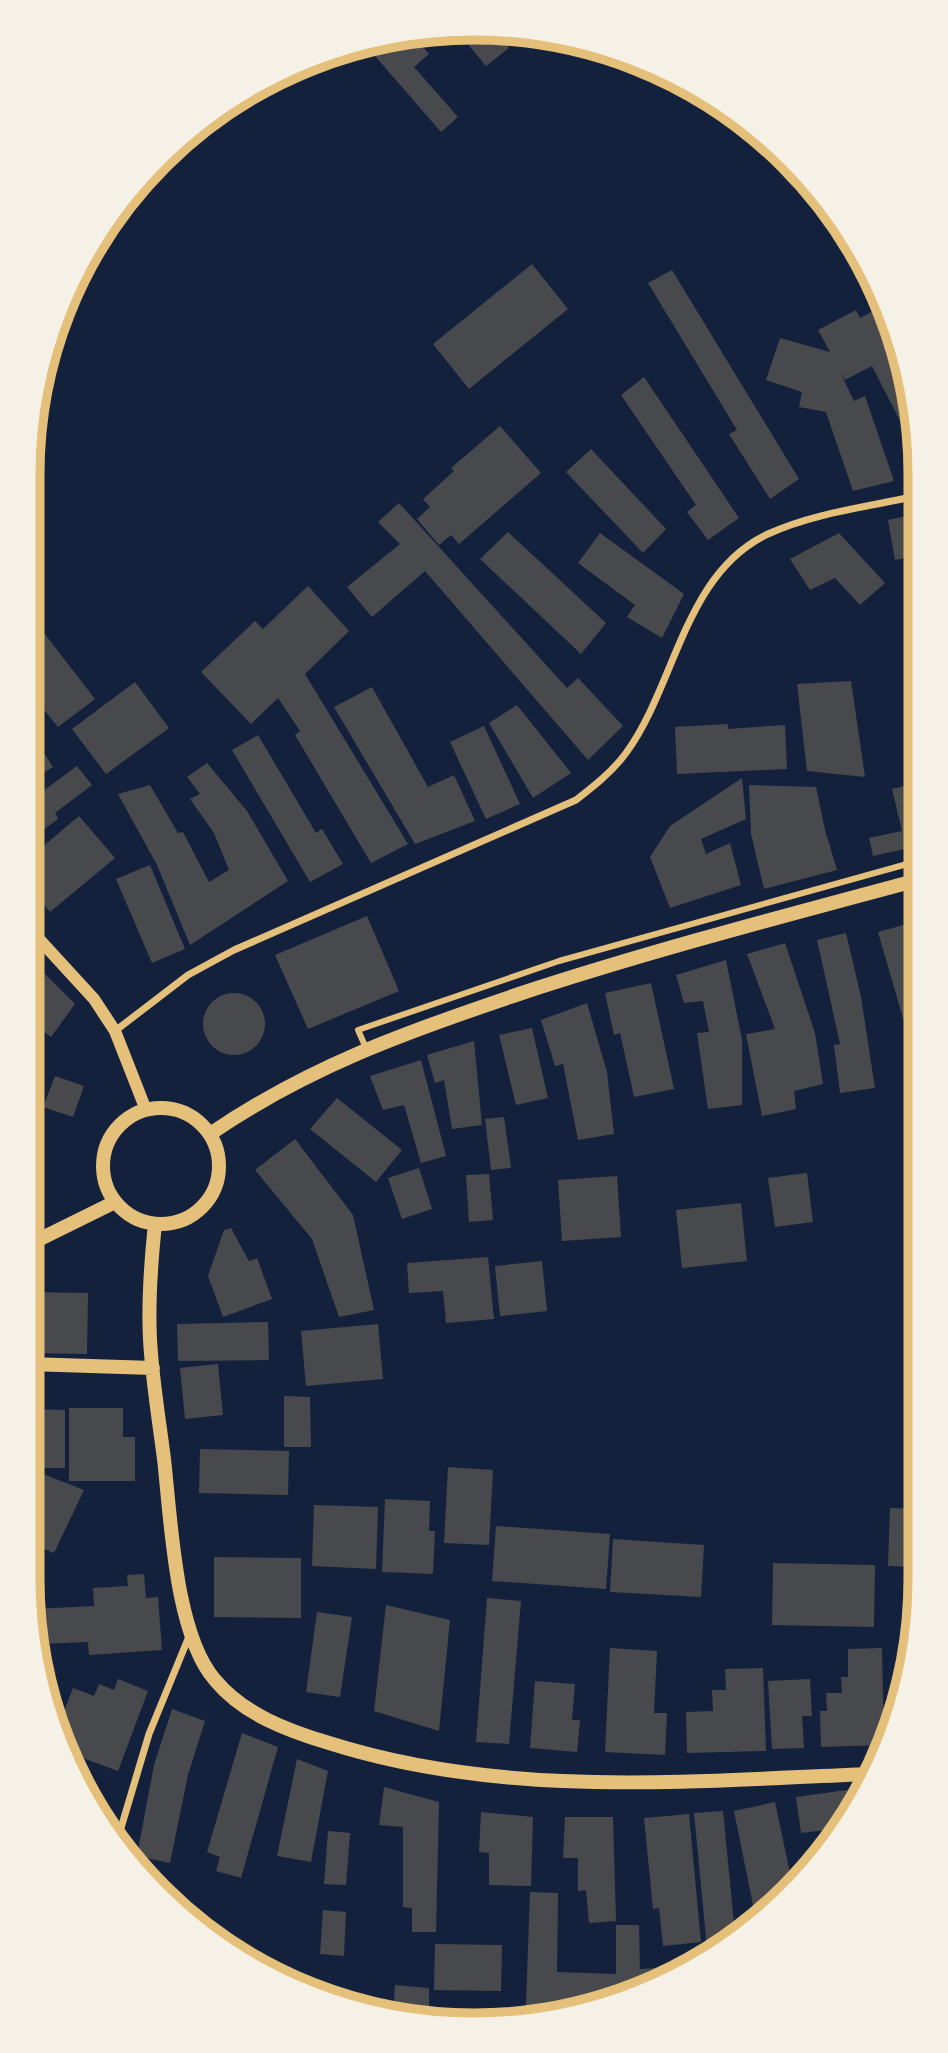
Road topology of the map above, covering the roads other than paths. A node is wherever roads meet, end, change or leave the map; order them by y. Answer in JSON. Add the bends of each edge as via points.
{"nodes":[{"id":1,"x":908,"y":498,"type":"edge"},
{"id":2,"x":908,"y":864,"type":"edge"},
{"id":3,"x":908,"y":883,"type":"edge"},
{"id":4,"x":40,"y":940,"type":"edge"},
{"id":5,"x":114,"y":1031,"type":"junction"},
{"id":6,"x":366,"y":1048,"type":"junction"},
{"id":7,"x":146,"y":1110,"type":"junction"},
{"id":8,"x":210,"y":1134,"type":"junction"},
{"id":9,"x":115,"y":1202,"type":"junction"},
{"id":10,"x":155,"y":1224,"type":"junction"},
{"id":11,"x":40,"y":1239,"type":"edge"},
{"id":12,"x":40,"y":1364,"type":"edge"},
{"id":13,"x":153,"y":1368,"type":"junction"},
{"id":14,"x":190,"y":1633,"type":"junction"},
{"id":15,"x":861,"y":1774,"type":"edge"},
{"id":16,"x":120,"y":1830,"type":"edge"}],
"edges":[{"from":1,"to":5,"type":"street","via":[[802,521],[766,535],[738,553],[718,573],[697,608],[626,753],[576,800],[234,950],[188,975]]},
{"from":2,"to":6,"type":"street","via":[[559,961],[358,1030]]},
{"from":3,"to":6,"type":"main road","via":[[563,979]]},
{"from":4,"to":5,"type":"street","via":[[94,999]]},
{"from":5,"to":7,"type":"street"},
{"from":6,"to":8,"type":"main road","via":[[265,1097]]},
{"from":7,"to":8,"type":"main road","via":[[182,1112]]},
{"from":7,"to":9,"type":"main road","via":[[127,1119],[112,1134],[104,1153],[103,1171]]},
{"from":8,"to":10,"type":"main road","via":[[218,1155],[218,1177],[210,1198],[195,1214],[175,1223]]},
{"from":9,"to":10,"type":"main road","via":[[136,1218]]},
{"from":9,"to":11,"type":"main road"},
{"from":10,"to":13,"type":"main road","via":[[149,1307]]},
{"from":12,"to":13,"type":"main road"},
{"from":13,"to":14,"type":"main road"},
{"from":14,"to":15,"type":"main road","via":[[215,1681],[250,1709],[312,1738],[419,1767],[542,1782],[626,1785]]},
{"from":14,"to":16,"type":"street","via":[[149,1734]]}]}
